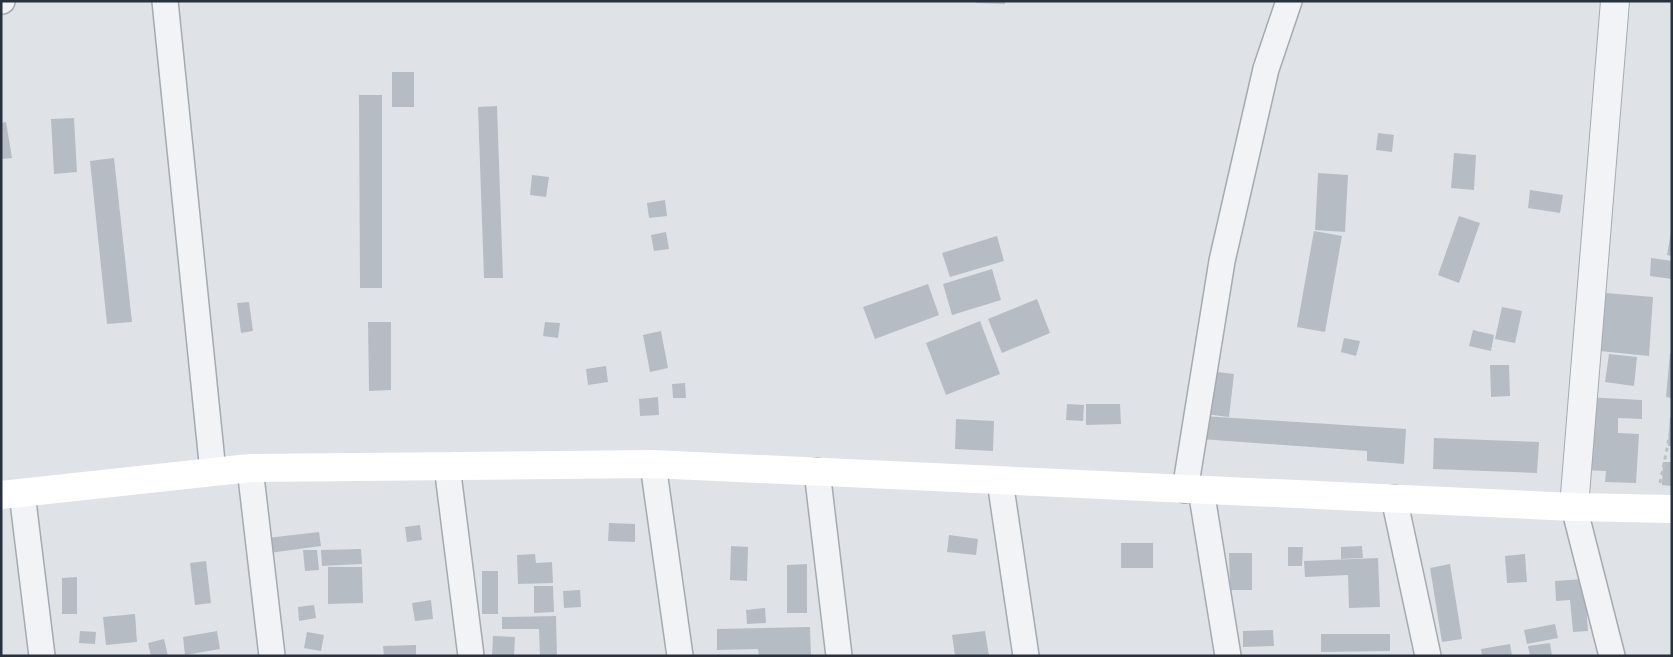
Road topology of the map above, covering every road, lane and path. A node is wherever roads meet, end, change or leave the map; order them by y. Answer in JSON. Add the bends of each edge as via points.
{"nodes":[{"id":1,"x":165,"y":1,"type":"edge"},
{"id":2,"x":1289,"y":1,"type":"edge"},
{"id":3,"x":1615,"y":1,"type":"edge"},
{"id":4,"x":1672,"y":424,"type":"edge"},
{"id":5,"x":653,"y":464,"type":"junction"},
{"id":6,"x":447,"y":466,"type":"junction"},
{"id":7,"x":250,"y":468,"type":"junction"},
{"id":8,"x":817,"y":471,"type":"junction"},
{"id":9,"x":213,"y":472,"type":"junction"},
{"id":10,"x":1000,"y":481,"type":"junction"},
{"id":11,"x":1193,"y":490,"type":"junction"},
{"id":12,"x":12,"y":494,"type":"edge"},
{"id":13,"x":1394,"y":498,"type":"junction"},
{"id":14,"x":1574,"y":507,"type":"junction"},
{"id":15,"x":1663,"y":509,"type":"edge"},
{"id":16,"x":42,"y":656,"type":"edge"},
{"id":17,"x":272,"y":656,"type":"edge"},
{"id":18,"x":471,"y":656,"type":"edge"},
{"id":19,"x":680,"y":656,"type":"edge"},
{"id":20,"x":839,"y":656,"type":"edge"},
{"id":21,"x":1026,"y":656,"type":"edge"},
{"id":22,"x":1228,"y":656,"type":"edge"},
{"id":23,"x":1428,"y":656,"type":"edge"},
{"id":24,"x":1612,"y":656,"type":"edge"}],
"edges":[{"from":1,"to":9,"type":"street"},
{"from":2,"to":11,"type":"street","via":[[1266,69],[1222,261]]},
{"from":3,"to":14,"type":"street"},
{"from":4,"to":15,"type":"path"},
{"from":5,"to":6,"type":"main road"},
{"from":5,"to":8,"type":"main road"},
{"from":5,"to":19,"type":"street"},
{"from":6,"to":7,"type":"main road"},
{"from":6,"to":18,"type":"street"},
{"from":7,"to":9,"type":"main road"},
{"from":7,"to":17,"type":"street"},
{"from":8,"to":10,"type":"main road"},
{"from":8,"to":20,"type":"street"},
{"from":9,"to":12,"type":"main road"},
{"from":10,"to":11,"type":"main road"},
{"from":10,"to":21,"type":"street"},
{"from":11,"to":13,"type":"main road"},
{"from":11,"to":22,"type":"street"},
{"from":12,"to":16,"type":"street"},
{"from":13,"to":14,"type":"main road"},
{"from":13,"to":23,"type":"street"},
{"from":14,"to":15,"type":"main road"},
{"from":14,"to":24,"type":"street"}]}
